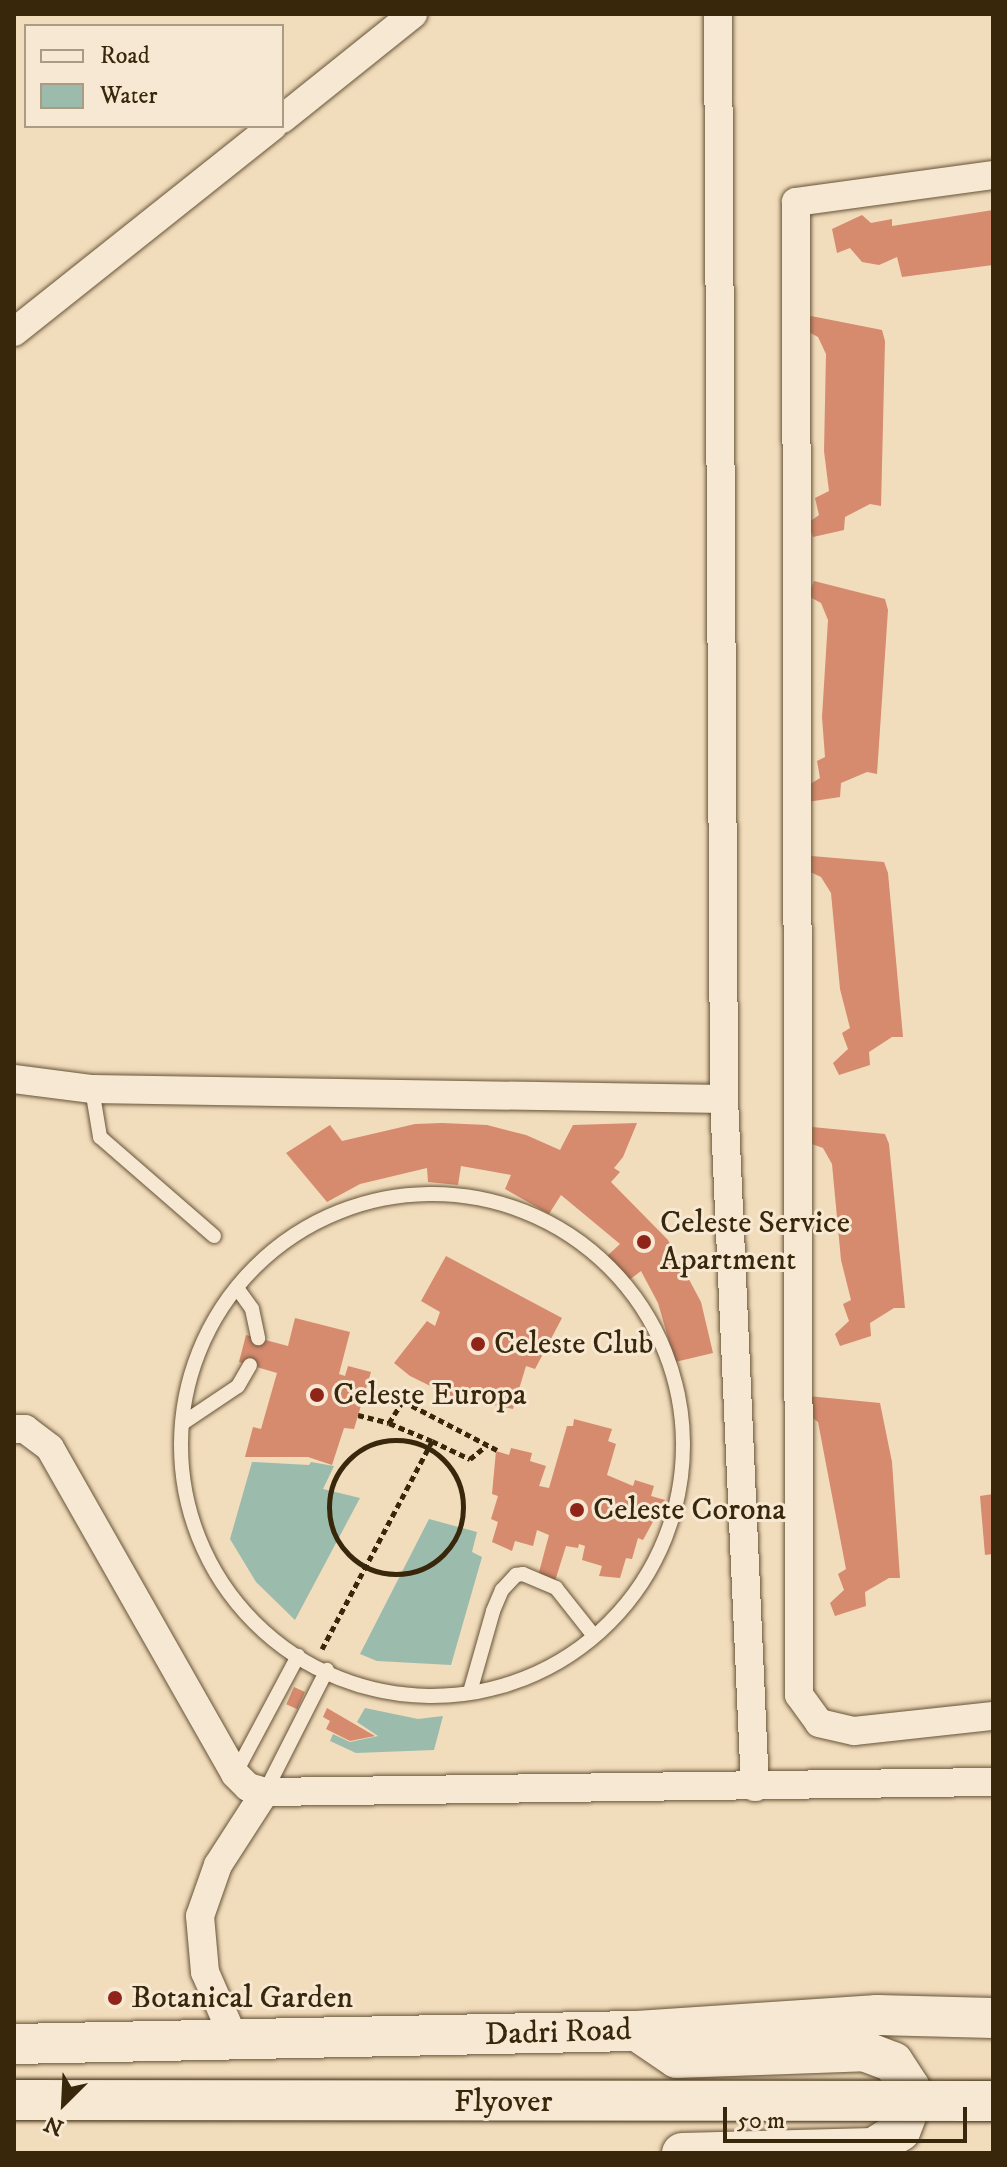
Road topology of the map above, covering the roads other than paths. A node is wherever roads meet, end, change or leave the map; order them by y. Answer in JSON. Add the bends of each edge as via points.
{"nodes":[{"id":1,"x":413,"y":14,"type":"edge"},
{"id":2,"x":718,"y":14,"type":"edge"},
{"id":3,"x":284,"y":117,"type":"edge"},
{"id":4,"x":270,"y":128,"type":"edge"},
{"id":5,"x":993,"y":175,"type":"edge"},
{"id":6,"x":14,"y":332,"type":"edge"},
{"id":7,"x":14,"y":1079,"type":"edge"},
{"id":8,"x":92,"y":1089,"type":"junction"},
{"id":9,"x":724,"y":1099,"type":"junction"},
{"id":10,"x":214,"y":1236,"type":"dead end"},
{"id":11,"x":237,"y":1288,"type":"junction"},
{"id":12,"x":258,"y":1338,"type":"dead end"},
{"id":13,"x":250,"y":1365,"type":"dead end"},
{"id":14,"x":183,"y":1423,"type":"junction"},
{"id":15,"x":14,"y":1429,"type":"edge"},
{"id":16,"x":594,"y":1636,"type":"junction"},
{"id":17,"x":298,"y":1656,"type":"junction"},
{"id":18,"x":320,"y":1667,"type":"junction"},
{"id":19,"x":470,"y":1692,"type":"junction"},
{"id":20,"x":993,"y":1716,"type":"edge"},
{"id":21,"x":235,"y":1774,"type":"junction"},
{"id":22,"x":993,"y":1782,"type":"edge"},
{"id":23,"x":755,"y":1787,"type":"junction"},
{"id":24,"x":265,"y":1792,"type":"junction"},
{"id":25,"x":14,"y":2014,"type":"edge"},
{"id":26,"x":993,"y":2018,"type":"edge"},
{"id":27,"x":637,"y":2031,"type":"junction"},
{"id":28,"x":235,"y":2041,"type":"junction"},
{"id":29,"x":123,"y":2042,"type":"junction"},
{"id":30,"x":14,"y":2044,"type":"edge"},
{"id":31,"x":14,"y":2100,"type":"edge"},
{"id":32,"x":993,"y":2101,"type":"edge"},
{"id":33,"x":682,"y":2153,"type":"edge"}],
"edges":[{"from":1,"to":3,"type":"street"},
{"from":2,"to":9,"type":"street"},
{"from":4,"to":6,"type":"street"},
{"from":5,"to":20,"type":"street","via":[[796,202],[796,297],[799,1695],[819,1723],[854,1731]]},
{"from":7,"to":8,"type":"street"},
{"from":8,"to":9,"type":"street"},
{"from":8,"to":10,"type":"lane","via":[[100,1137]]},
{"from":9,"to":23,"type":"street"},
{"from":11,"to":12,"type":"lane","via":[[252,1309]]},
{"from":11,"to":14,"type":"lane","via":[[199,1339],[187,1365]]},
{"from":11,"to":16,"type":"lane","via":[[290,1235],[330,1213],[382,1194],[454,1191],[516,1208],[654,1315],[685,1405],[684,1451],[671,1532],[614,1619]]},
{"from":13,"to":14,"type":"lane","via":[[238,1386]]},
{"from":14,"to":17,"type":"lane","via":[[188,1494],[211,1569],[256,1625]]},
{"from":15,"to":21,"type":"street","via":[[25,1429],[50,1448]]},
{"from":16,"to":19,"type":"lane","via":[[563,1664],[494,1689]]},
{"from":16,"to":19,"type":"lane","via":[[556,1588],[516,1575],[493,1611]]},
{"from":17,"to":18,"type":"lane"},
{"from":17,"to":21,"type":"lane"},
{"from":18,"to":19,"type":"lane","via":[[349,1681],[426,1697]]},
{"from":18,"to":24,"type":"lane"},
{"from":21,"to":24,"type":"street","via":[[248,1787]]},
{"from":22,"to":23,"type":"street"},
{"from":23,"to":24,"type":"street"},
{"from":24,"to":28,"type":"street","via":[[218,1865],[200,1916],[205,1972]]},
{"from":25,"to":29,"type":"main road"},
{"from":26,"to":27,"type":"main road","name":"Dadri Road","via":[[877,2015]]},
{"from":27,"to":28,"type":"main road","name":"Dadri Road"},
{"from":27,"to":33,"type":"main road","via":[[677,2058],[864,2051],[893,2062],[910,2088],[911,2103],[900,2131],[874,2148]]},
{"from":28,"to":29,"type":"main road","name":"Dadri Road"},
{"from":29,"to":30,"type":"main road"},
{"from":31,"to":32,"type":"main road","name":"Flyover","bridge":true}]}
